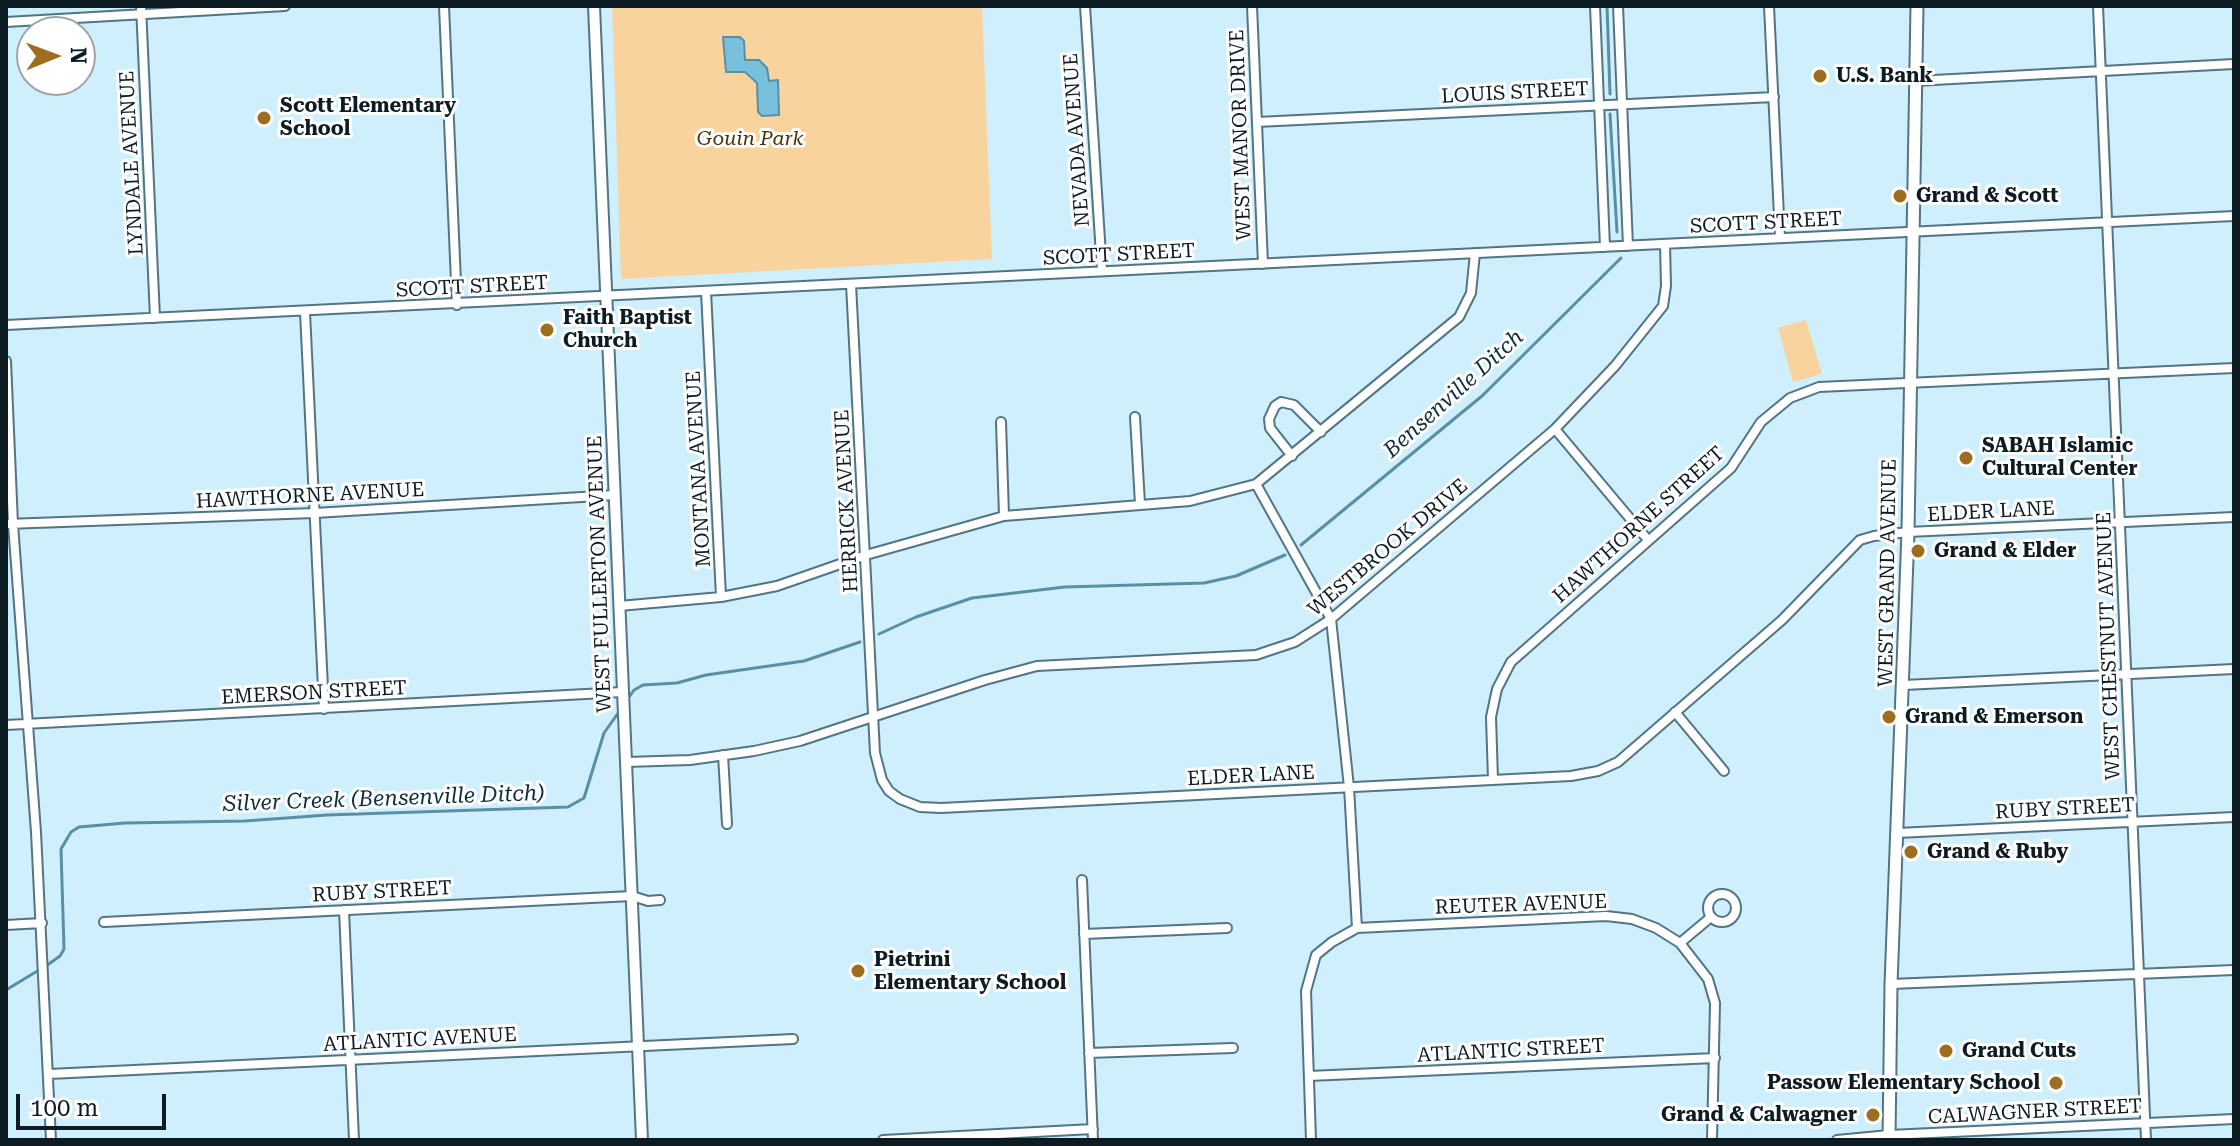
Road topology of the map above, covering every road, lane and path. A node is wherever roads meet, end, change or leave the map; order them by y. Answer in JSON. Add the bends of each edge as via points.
{"nodes":[{"id":1,"x":444,"y":6,"type":"edge"},
{"id":2,"x":594,"y":6,"type":"edge"},
{"id":3,"x":1085,"y":6,"type":"edge"},
{"id":4,"x":1252,"y":6,"type":"edge"},
{"id":5,"x":1595,"y":6,"type":"edge"},
{"id":6,"x":1618,"y":6,"type":"edge"},
{"id":7,"x":1769,"y":6,"type":"edge"},
{"id":8,"x":1917,"y":6,"type":"edge"},
{"id":9,"x":2098,"y":6,"type":"edge"},
{"id":10,"x":284,"y":7,"type":"edge"},
{"id":11,"x":142,"y":10,"type":"edge"},
{"id":12,"x":6,"y":22,"type":"edge"},
{"id":13,"x":2234,"y":64,"type":"edge"},
{"id":14,"x":2101,"y":71,"type":"junction"},
{"id":15,"x":1915,"y":81,"type":"junction"},
{"id":16,"x":1774,"y":97,"type":"junction"},
{"id":17,"x":1623,"y":104,"type":"junction"},
{"id":18,"x":1600,"y":105,"type":"junction"},
{"id":19,"x":1257,"y":122,"type":"junction"},
{"id":20,"x":2234,"y":216,"type":"edge"},
{"id":21,"x":2107,"y":222,"type":"junction"},
{"id":22,"x":1912,"y":232,"type":"junction"},
{"id":23,"x":1780,"y":238,"type":"junction"},
{"id":24,"x":1665,"y":244,"type":"junction"},
{"id":25,"x":1628,"y":246,"type":"junction"},
{"id":26,"x":1605,"y":247,"type":"junction"},
{"id":27,"x":1475,"y":253,"type":"junction"},
{"id":28,"x":1263,"y":264,"type":"junction"},
{"id":29,"x":1102,"y":271,"type":"junction"},
{"id":30,"x":851,"y":284,"type":"junction"},
{"id":31,"x":706,"y":291,"type":"junction"},
{"id":32,"x":607,"y":296,"type":"junction"},
{"id":33,"x":457,"y":305,"type":"junction"},
{"id":34,"x":305,"y":312,"type":"junction"},
{"id":35,"x":155,"y":318,"type":"junction"},
{"id":36,"x":6,"y":325,"type":"edge"},
{"id":37,"x":6,"y":361,"type":"edge"},
{"id":38,"x":2234,"y":368,"type":"edge"},
{"id":39,"x":2114,"y":373,"type":"junction"},
{"id":40,"x":1909,"y":383,"type":"junction"},
{"id":41,"x":1135,"y":417,"type":"dead end"},
{"id":42,"x":1001,"y":422,"type":"dead end"},
{"id":43,"x":1555,"y":429,"type":"junction"},
{"id":44,"x":1321,"y":432,"type":"junction"},
{"id":45,"x":1292,"y":456,"type":"junction"},
{"id":46,"x":1256,"y":484,"type":"junction"},
{"id":47,"x":615,"y":495,"type":"junction"},
{"id":48,"x":1140,"y":504,"type":"junction"},
{"id":49,"x":315,"y":513,"type":"junction"},
{"id":50,"x":1004,"y":516,"type":"junction"},
{"id":51,"x":2234,"y":517,"type":"edge"},
{"id":52,"x":2120,"y":522,"type":"junction"},
{"id":53,"x":10,"y":524,"type":"edge"},
{"id":54,"x":1908,"y":532,"type":"junction"},
{"id":55,"x":1648,"y":540,"type":"junction"},
{"id":56,"x":866,"y":555,"type":"junction"},
{"id":57,"x":721,"y":597,"type":"junction"},
{"id":58,"x":619,"y":606,"type":"junction"},
{"id":59,"x":1331,"y":619,"type":"junction"},
{"id":60,"x":2234,"y":669,"type":"edge"},
{"id":61,"x":2127,"y":674,"type":"junction"},
{"id":62,"x":1904,"y":685,"type":"junction"},
{"id":63,"x":623,"y":693,"type":"junction"},
{"id":64,"x":324,"y":709,"type":"junction"},
{"id":65,"x":1675,"y":712,"type":"junction"},
{"id":66,"x":873,"y":717,"type":"junction"},
{"id":67,"x":28,"y":724,"type":"junction"},
{"id":68,"x":6,"y":725,"type":"edge"},
{"id":69,"x":723,"y":755,"type":"junction"},
{"id":70,"x":626,"y":762,"type":"junction"},
{"id":71,"x":1724,"y":771,"type":"dead end"},
{"id":72,"x":1493,"y":780,"type":"junction"},
{"id":73,"x":1349,"y":787,"type":"junction"},
{"id":74,"x":2234,"y":817,"type":"edge"},
{"id":75,"x":2133,"y":822,"type":"junction"},
{"id":76,"x":727,"y":824,"type":"dead end"},
{"id":77,"x":1897,"y":833,"type":"junction"},
{"id":78,"x":1082,"y":880,"type":"dead end"},
{"id":79,"x":632,"y":896,"type":"junction"},
{"id":80,"x":660,"y":900,"type":"dead end"},
{"id":81,"x":344,"y":910,"type":"junction"},
{"id":82,"x":1711,"y":917,"type":"dead end"},
{"id":83,"x":104,"y":922,"type":"dead end"},
{"id":84,"x":42,"y":923,"type":"junction"},
{"id":85,"x":6,"y":925,"type":"edge"},
{"id":86,"x":1227,"y":928,"type":"dead end"},
{"id":87,"x":1357,"y":928,"type":"junction"},
{"id":88,"x":1084,"y":934,"type":"junction"},
{"id":89,"x":1680,"y":943,"type":"junction"},
{"id":90,"x":2234,"y":970,"type":"edge"},
{"id":91,"x":2139,"y":974,"type":"junction"},
{"id":92,"x":1891,"y":984,"type":"junction"},
{"id":93,"x":793,"y":1039,"type":"dead end"},
{"id":94,"x":638,"y":1046,"type":"junction"},
{"id":95,"x":1233,"y":1048,"type":"dead end"},
{"id":96,"x":1089,"y":1053,"type":"junction"},
{"id":97,"x":1715,"y":1058,"type":"junction"},
{"id":98,"x":350,"y":1059,"type":"junction"},
{"id":99,"x":49,"y":1074,"type":"junction"},
{"id":100,"x":1309,"y":1076,"type":"junction"},
{"id":101,"x":2234,"y":1119,"type":"edge"},
{"id":102,"x":2146,"y":1123,"type":"junction"},
{"id":103,"x":1093,"y":1129,"type":"junction"},
{"id":104,"x":1889,"y":1138,"type":"edge"},
{"id":105,"x":51,"y":1140,"type":"edge"},
{"id":106,"x":354,"y":1140,"type":"edge"},
{"id":107,"x":642,"y":1140,"type":"edge"},
{"id":108,"x":883,"y":1140,"type":"edge"},
{"id":109,"x":1093,"y":1140,"type":"edge"},
{"id":110,"x":1311,"y":1140,"type":"edge"},
{"id":111,"x":1712,"y":1140,"type":"edge"},
{"id":112,"x":1837,"y":1140,"type":"edge"},
{"id":113,"x":2146,"y":1140,"type":"edge"}],
"edges":[{"from":1,"to":33,"type":"street"},
{"from":2,"to":32,"type":"street","name":"WEST FULLERTON AVENUE"},
{"from":3,"to":29,"type":"street","name":"NEVADA AVENUE"},
{"from":4,"to":19,"type":"street","name":"WEST MANOR DRIVE"},
{"from":5,"to":18,"type":"street"},
{"from":6,"to":17,"type":"street"},
{"from":7,"to":16,"type":"street"},
{"from":8,"to":15,"type":"main road","name":"WEST GRAND AVENUE"},
{"from":9,"to":14,"type":"street","name":"WEST CHESTNUT AVENUE"},
{"from":10,"to":11,"type":"street"},
{"from":11,"to":12,"type":"street"},
{"from":11,"to":35,"type":"street","name":"LYNDALE AVENUE"},
{"from":13,"to":14,"type":"street"},
{"from":14,"to":15,"type":"street"},
{"from":14,"to":21,"type":"street","name":"WEST CHESTNUT AVENUE"},
{"from":15,"to":22,"type":"main road","name":"WEST GRAND AVENUE"},
{"from":16,"to":17,"type":"street","name":"LOUIS STREET"},
{"from":16,"to":23,"type":"street"},
{"from":17,"to":18,"type":"street","name":"LOUIS STREET"},
{"from":17,"to":25,"type":"street"},
{"from":18,"to":19,"type":"street","name":"LOUIS STREET"},
{"from":18,"to":26,"type":"street"},
{"from":19,"to":28,"type":"street","name":"WEST MANOR DRIVE"},
{"from":20,"to":21,"type":"street","name":"SCOTT STREET"},
{"from":21,"to":22,"type":"street","name":"SCOTT STREET"},
{"from":21,"to":39,"type":"street","name":"WEST CHESTNUT AVENUE"},
{"from":22,"to":23,"type":"street","name":"SCOTT STREET"},
{"from":22,"to":40,"type":"main road","name":"WEST GRAND AVENUE"},
{"from":23,"to":24,"type":"street","name":"SCOTT STREET"},
{"from":24,"to":25,"type":"street","name":"SCOTT STREET"},
{"from":24,"to":43,"type":"street","name":"WESTBROOK DRIVE","via":[[1660,311]]},
{"from":25,"to":26,"type":"street","name":"SCOTT STREET"},
{"from":26,"to":27,"type":"street","name":"SCOTT STREET"},
{"from":27,"to":28,"type":"street","name":"SCOTT STREET"},
{"from":27,"to":44,"type":"street","via":[[1471,293],[1459,317]]},
{"from":28,"to":29,"type":"street","name":"SCOTT STREET"},
{"from":29,"to":30,"type":"street","name":"SCOTT STREET"},
{"from":30,"to":31,"type":"street","name":"SCOTT STREET"},
{"from":30,"to":56,"type":"street","name":"HERRICK AVENUE"},
{"from":31,"to":32,"type":"street","name":"SCOTT STREET"},
{"from":31,"to":57,"type":"street","name":"MONTANA AVENUE"},
{"from":32,"to":33,"type":"street","name":"SCOTT STREET"},
{"from":32,"to":47,"type":"street","name":"WEST FULLERTON AVENUE"},
{"from":33,"to":34,"type":"street","name":"SCOTT STREET"},
{"from":34,"to":35,"type":"street","name":"SCOTT STREET"},
{"from":34,"to":49,"type":"street"},
{"from":35,"to":36,"type":"street","name":"SCOTT STREET"},
{"from":37,"to":53,"type":"street"},
{"from":38,"to":39,"type":"street","name":"HAWTHORNE STREET"},
{"from":39,"to":40,"type":"street","name":"HAWTHORNE STREET"},
{"from":39,"to":52,"type":"street","name":"WEST CHESTNUT AVENUE"},
{"from":40,"to":54,"type":"main road","name":"WEST GRAND AVENUE"},
{"from":40,"to":55,"type":"street","name":"HAWTHORNE STREET","via":[[1819,387],[1790,398],[1761,422],[1731,468]]},
{"from":41,"to":48,"type":"street"},
{"from":42,"to":50,"type":"street"},
{"from":43,"to":55,"type":"street"},
{"from":43,"to":59,"type":"street","name":"WESTBROOK DRIVE"},
{"from":44,"to":45,"type":"street"},
{"from":44,"to":45,"type":"street","via":[[1294,405],[1275,406],[1270,428]]},
{"from":45,"to":46,"type":"street"},
{"from":46,"to":48,"type":"street","via":[[1209,498]]},
{"from":46,"to":59,"type":"street"},
{"from":47,"to":49,"type":"street","name":"HAWTHORNE AVENUE"},
{"from":47,"to":58,"type":"street","name":"WEST FULLERTON AVENUE"},
{"from":48,"to":50,"type":"street"},
{"from":49,"to":53,"type":"street","name":"HAWTHORNE AVENUE"},
{"from":49,"to":64,"type":"street"},
{"from":50,"to":56,"type":"street"},
{"from":51,"to":52,"type":"street","name":"ELDER LANE"},
{"from":52,"to":54,"type":"street","name":"ELDER LANE"},
{"from":52,"to":61,"type":"street","name":"WEST CHESTNUT AVENUE"},
{"from":53,"to":67,"type":"street"},
{"from":54,"to":62,"type":"main road","name":"WEST GRAND AVENUE"},
{"from":54,"to":65,"type":"street","name":"ELDER LANE","via":[[1860,540],[1782,620]]},
{"from":55,"to":72,"type":"street","name":"HAWTHORNE STREET","via":[[1511,662],[1491,717]]},
{"from":56,"to":57,"type":"street","via":[[777,586]]},
{"from":56,"to":66,"type":"street","name":"HERRICK AVENUE"},
{"from":57,"to":58,"type":"street"},
{"from":58,"to":63,"type":"street","name":"WEST FULLERTON AVENUE"},
{"from":59,"to":66,"type":"street","name":"WESTBROOK DRIVE","via":[[1295,642],[1256,655],[1037,666]]},
{"from":59,"to":73,"type":"street"},
{"from":60,"to":61,"type":"street"},
{"from":61,"to":62,"type":"street"},
{"from":61,"to":75,"type":"street","name":"WEST CHESTNUT AVENUE"},
{"from":62,"to":77,"type":"main road","name":"WEST GRAND AVENUE"},
{"from":63,"to":64,"type":"street","name":"EMERSON STREET"},
{"from":63,"to":70,"type":"street","name":"WEST FULLERTON AVENUE"},
{"from":64,"to":67,"type":"street","name":"EMERSON STREET"},
{"from":65,"to":71,"type":"street"},
{"from":65,"to":72,"type":"street","name":"ELDER LANE","via":[[1618,762],[1598,771]]},
{"from":66,"to":69,"type":"street","name":"WESTBROOK DRIVE","via":[[800,741]]},
{"from":66,"to":73,"type":"street","name":"ELDER LANE","via":[[882,780],[900,799],[920,807]]},
{"from":67,"to":68,"type":"street","name":"EMERSON STREET"},
{"from":67,"to":84,"type":"street"},
{"from":69,"to":70,"type":"street","name":"WESTBROOK DRIVE"},
{"from":69,"to":76,"type":"street"},
{"from":70,"to":79,"type":"street","name":"WEST FULLERTON AVENUE"},
{"from":72,"to":73,"type":"street","name":"ELDER LANE"},
{"from":73,"to":87,"type":"street"},
{"from":74,"to":75,"type":"street","name":"RUBY STREET"},
{"from":75,"to":77,"type":"street","name":"RUBY STREET"},
{"from":75,"to":91,"type":"street","name":"WEST CHESTNUT AVENUE"},
{"from":77,"to":92,"type":"main road","name":"WEST GRAND AVENUE"},
{"from":78,"to":88,"type":"street"},
{"from":79,"to":80,"type":"street","name":"RUBY STREET"},
{"from":79,"to":81,"type":"street","name":"RUBY STREET"},
{"from":79,"to":94,"type":"street","name":"WEST FULLERTON AVENUE"},
{"from":81,"to":83,"type":"street","name":"RUBY STREET"},
{"from":81,"to":98,"type":"street"},
{"from":82,"to":89,"type":"street"},
{"from":84,"to":85,"type":"street"},
{"from":84,"to":99,"type":"street"},
{"from":86,"to":88,"type":"street"},
{"from":87,"to":89,"type":"street","name":"REUTER AVENUE","via":[[1606,916],[1632,919]]},
{"from":87,"to":100,"type":"street","via":[[1316,955],[1306,991]]},
{"from":88,"to":96,"type":"street"},
{"from":89,"to":97,"type":"street","via":[[1708,979],[1715,1003]]},
{"from":90,"to":91,"type":"street"},
{"from":91,"to":92,"type":"street"},
{"from":91,"to":102,"type":"street","name":"WEST CHESTNUT AVENUE"},
{"from":92,"to":104,"type":"main road","name":"WEST GRAND AVENUE"},
{"from":93,"to":94,"type":"street","name":"ATLANTIC AVENUE"},
{"from":94,"to":98,"type":"street","name":"ATLANTIC AVENUE"},
{"from":94,"to":107,"type":"street","name":"WEST FULLERTON AVENUE"},
{"from":95,"to":96,"type":"street"},
{"from":96,"to":103,"type":"street"},
{"from":97,"to":100,"type":"street","name":"ATLANTIC STREET"},
{"from":97,"to":111,"type":"street"},
{"from":98,"to":99,"type":"street","name":"ATLANTIC AVENUE"},
{"from":98,"to":106,"type":"street"},
{"from":99,"to":105,"type":"street"},
{"from":100,"to":110,"type":"street"},
{"from":101,"to":102,"type":"street","name":"CALWAGNER STREET"},
{"from":102,"to":104,"type":"street","name":"CALWAGNER STREET"},
{"from":102,"to":113,"type":"street","name":"WEST CHESTNUT AVENUE"},
{"from":103,"to":108,"type":"street"},
{"from":103,"to":109,"type":"street"},
{"from":104,"to":112,"type":"street","name":"CALWAGNER STREET"}]}
